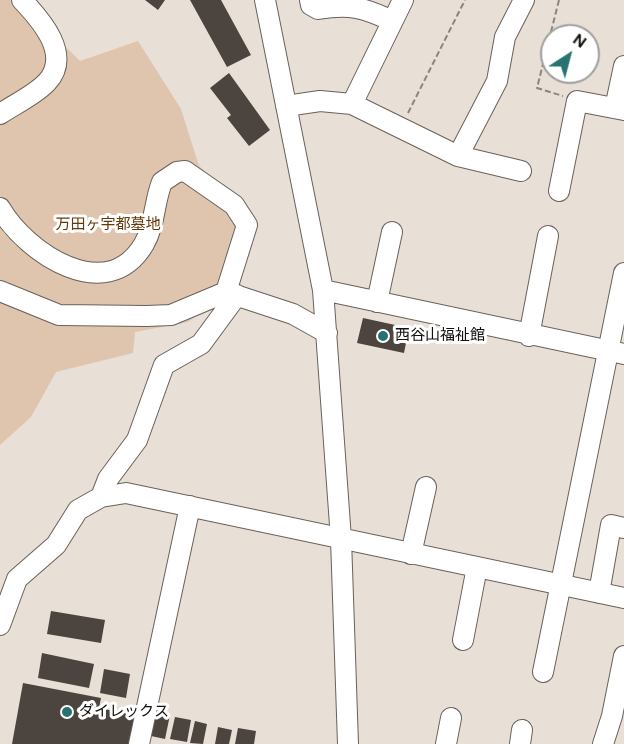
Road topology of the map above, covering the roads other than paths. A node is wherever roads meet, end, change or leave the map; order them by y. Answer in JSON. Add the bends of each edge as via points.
{"nodes":[{"id":1,"x":22,"y":0,"type":"edge"},
{"id":2,"x":265,"y":0,"type":"edge"},
{"id":3,"x":310,"y":0,"type":"edge"},
{"id":4,"x":403,"y":0,"type":"edge"},
{"id":5,"x":524,"y":0,"type":"edge"},
{"id":6,"x":392,"y":21,"type":"junction"},
{"id":7,"x":624,"y":66,"type":"edge"},
{"id":8,"x":352,"y":104,"type":"junction"},
{"id":9,"x":286,"y":106,"type":"junction"},
{"id":10,"x":620,"y":109,"type":"edge"},
{"id":11,"x":0,"y":114,"type":"edge"},
{"id":12,"x":458,"y":156,"type":"junction"},
{"id":13,"x":521,"y":171,"type":"dead end"},
{"id":14,"x":559,"y":191,"type":"dead end"},
{"id":15,"x":0,"y":208,"type":"edge"},
{"id":16,"x":392,"y":232,"type":"dead end"},
{"id":17,"x":548,"y":236,"type":"dead end"},
{"id":18,"x":624,"y":273,"type":"edge"},
{"id":19,"x":322,"y":290,"type":"junction"},
{"id":20,"x":0,"y":291,"type":"edge"},
{"id":21,"x":231,"y":293,"type":"junction"},
{"id":22,"x":377,"y":302,"type":"junction"},
{"id":23,"x":327,"y":333,"type":"junction"},
{"id":24,"x":529,"y":336,"type":"junction"},
{"id":25,"x":616,"y":353,"type":"edge"},
{"id":26,"x":426,"y":487,"type":"dead end"},
{"id":27,"x":101,"y":497,"type":"junction"},
{"id":28,"x":190,"y":507,"type":"junction"},
{"id":29,"x":624,"y":528,"type":"edge"},
{"id":30,"x":341,"y":539,"type":"junction"},
{"id":31,"x":411,"y":554,"type":"junction"},
{"id":32,"x":477,"y":567,"type":"junction"},
{"id":33,"x":557,"y":584,"type":"junction"},
{"id":34,"x":599,"y":593,"type":"junction"},
{"id":35,"x":624,"y":598,"type":"edge"},
{"id":36,"x":0,"y":625,"type":"edge"},
{"id":37,"x":463,"y":640,"type":"dead end"},
{"id":38,"x":624,"y":656,"type":"edge"},
{"id":39,"x":539,"y":671,"type":"dead end"},
{"id":40,"x":452,"y":718,"type":"dead end"},
{"id":41,"x":142,"y":744,"type":"edge"},
{"id":42,"x":348,"y":744,"type":"edge"},
{"id":43,"x":446,"y":744,"type":"edge"},
{"id":44,"x":603,"y":744,"type":"edge"}],
"edges":[{"from":1,"to":11,"type":"street","via":[[50,34],[55,49],[54,70],[43,85]]},
{"from":2,"to":9,"type":"street"},
{"from":3,"to":6,"type":"street","via":[[318,9],[345,5],[369,10]]},
{"from":4,"to":6,"type":"street"},
{"from":5,"to":12,"type":"street","via":[[505,37],[497,81]]},
{"from":6,"to":8,"type":"street"},
{"from":7,"to":10,"type":"street"},
{"from":8,"to":9,"type":"street","via":[[320,101]]},
{"from":8,"to":12,"type":"street"},
{"from":9,"to":19,"type":"street"},
{"from":10,"to":14,"type":"street","via":[[577,101]]},
{"from":12,"to":13,"type":"street"},
{"from":15,"to":21,"type":"street","via":[[23,239],[45,255],[79,270],[109,272],[126,264],[144,244],[162,182],[185,171],[234,205],[247,225]]},
{"from":16,"to":22,"type":"street"},
{"from":17,"to":24,"type":"street"},
{"from":18,"to":25,"type":"street"},
{"from":19,"to":22,"type":"street"},
{"from":19,"to":23,"type":"street"},
{"from":20,"to":21,"type":"street","via":[[59,315],[147,316],[171,315]]},
{"from":21,"to":23,"type":"street","via":[[293,314]]},
{"from":21,"to":27,"type":"street","via":[[201,344],[164,365],[137,440],[108,479]]},
{"from":22,"to":24,"type":"street"},
{"from":23,"to":30,"type":"street"},
{"from":24,"to":25,"type":"street"},
{"from":25,"to":33,"type":"street"},
{"from":26,"to":31,"type":"street"},
{"from":27,"to":28,"type":"street","via":[[126,493]]},
{"from":27,"to":36,"type":"street","via":[[78,510],[56,545],[17,579]]},
{"from":28,"to":30,"type":"street"},
{"from":28,"to":41,"type":"street"},
{"from":29,"to":34,"type":"street","via":[[611,525]]},
{"from":30,"to":31,"type":"street"},
{"from":30,"to":42,"type":"street"},
{"from":31,"to":32,"type":"street"},
{"from":32,"to":33,"type":"street"},
{"from":32,"to":37,"type":"street"},
{"from":33,"to":34,"type":"street"},
{"from":33,"to":39,"type":"street"},
{"from":34,"to":35,"type":"street"},
{"from":38,"to":44,"type":"street"},
{"from":40,"to":43,"type":"street"}]}
